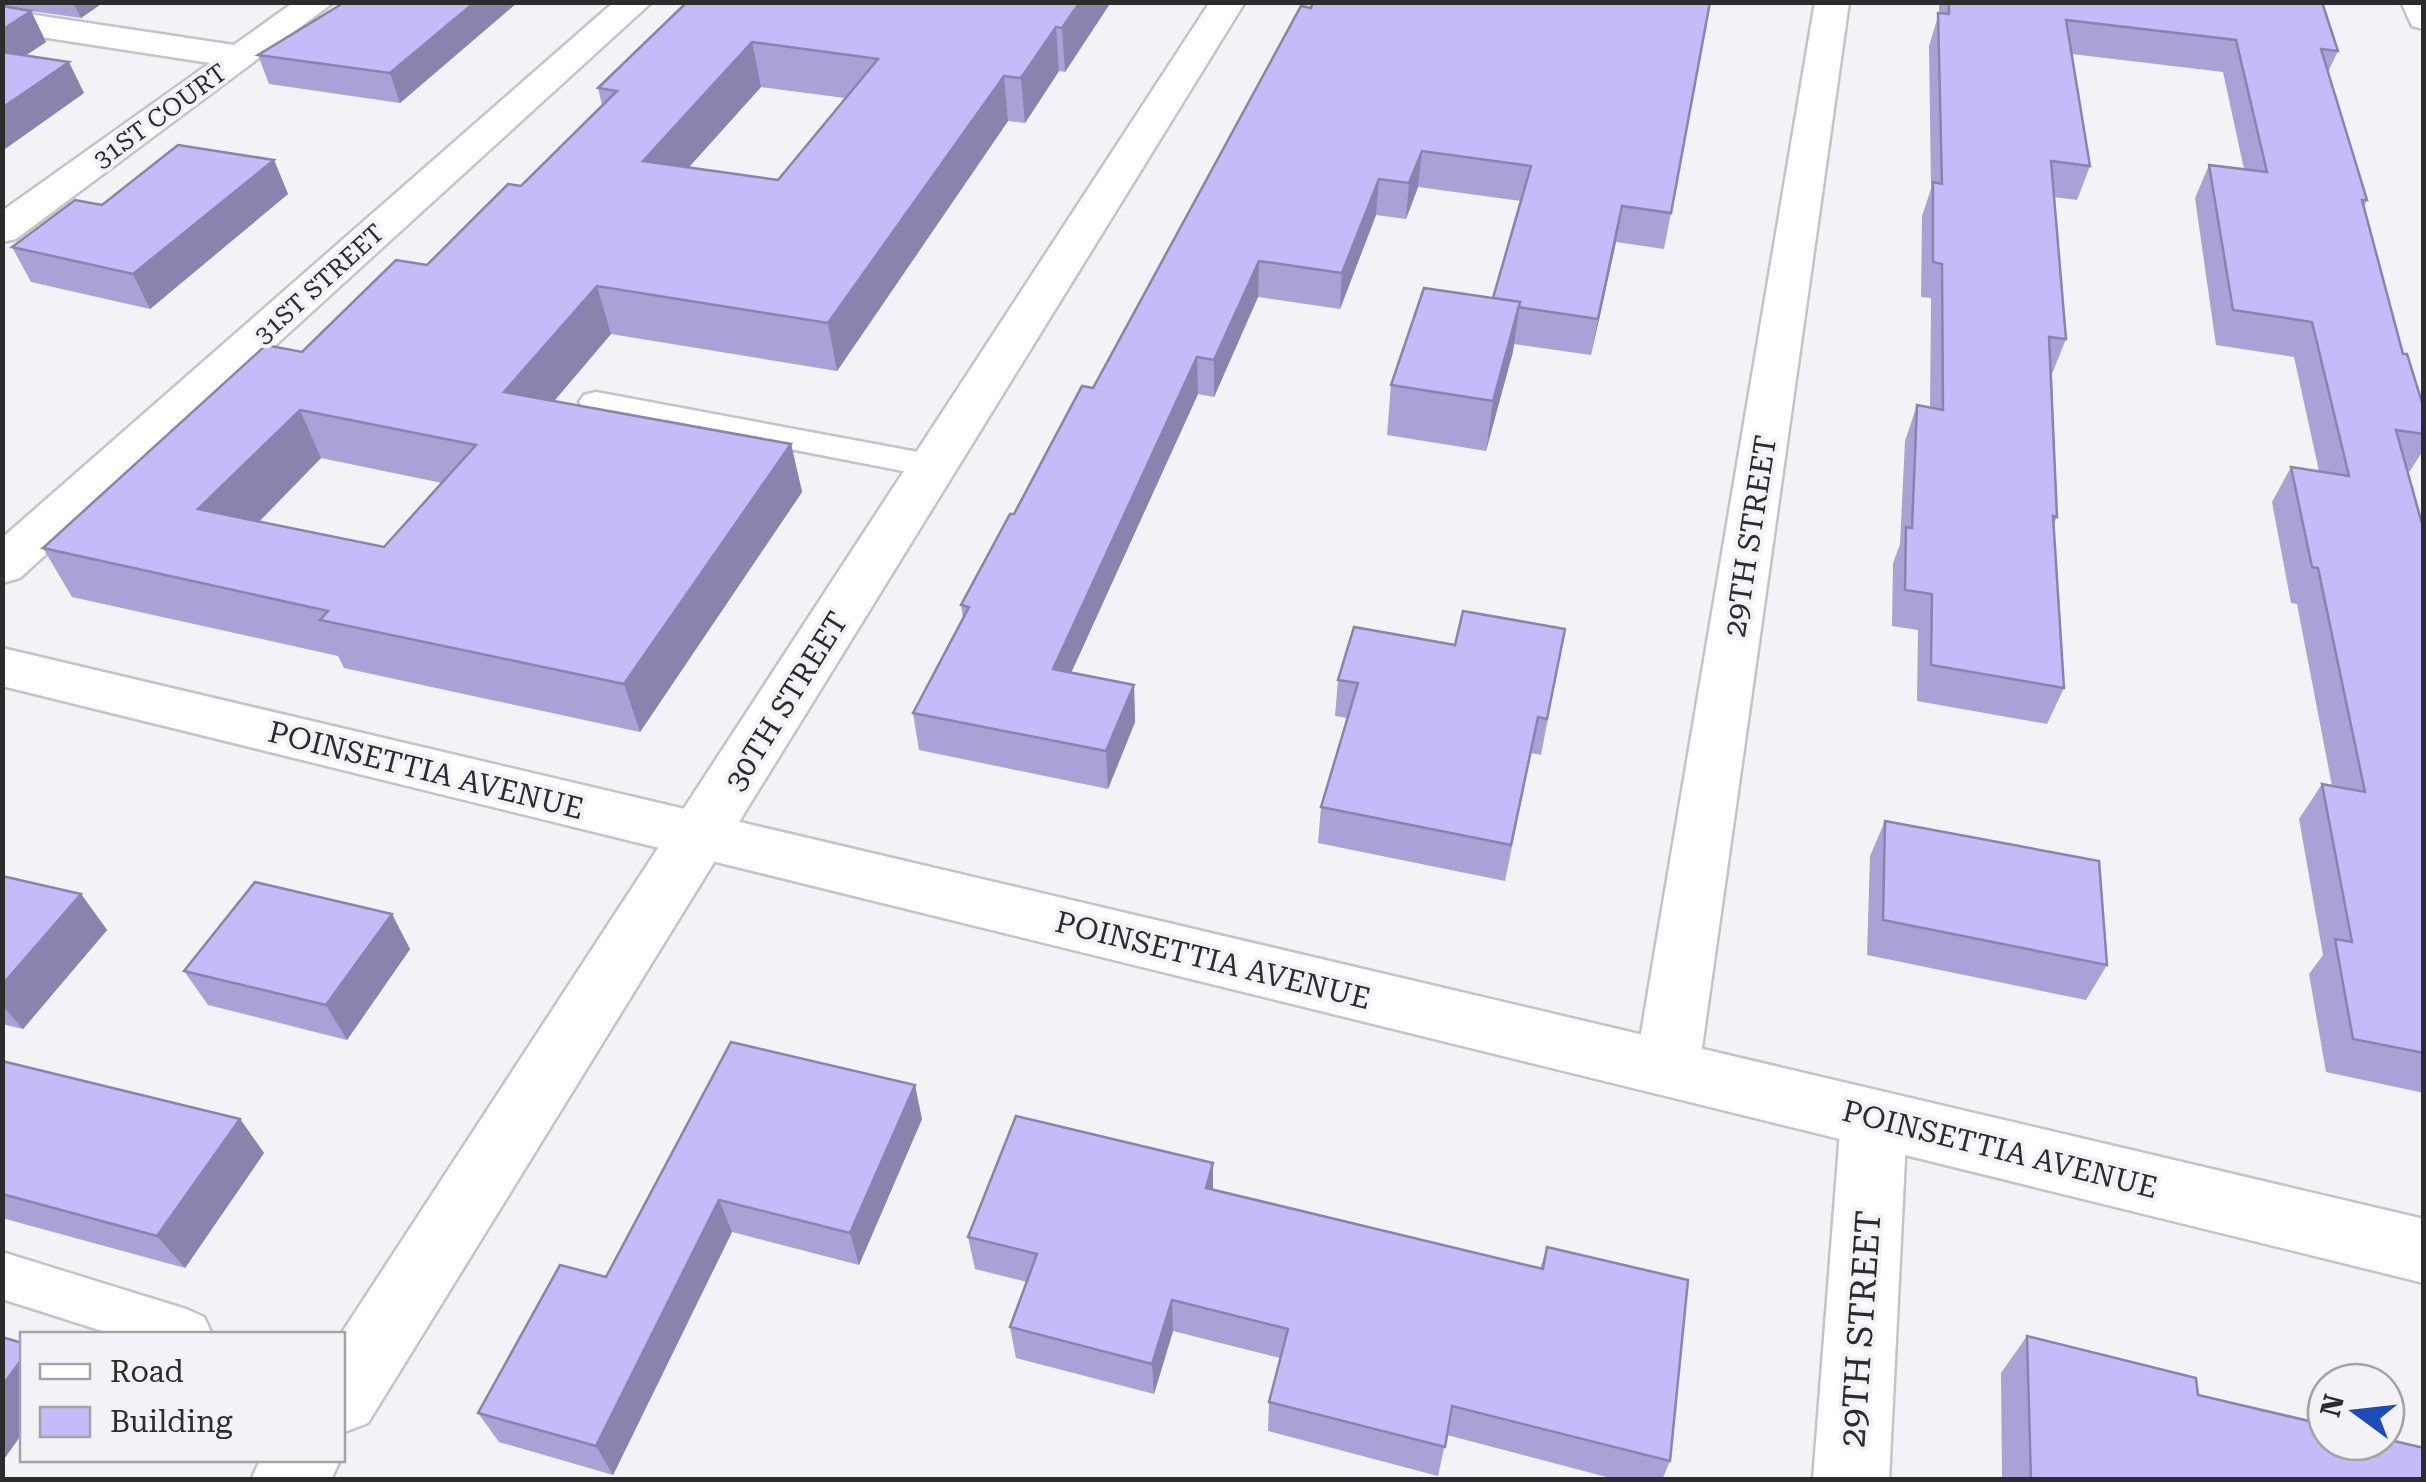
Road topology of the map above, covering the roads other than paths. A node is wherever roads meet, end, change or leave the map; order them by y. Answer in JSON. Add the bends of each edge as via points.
{"nodes":[{"id":1,"x":317,"y":2,"type":"edge"},
{"id":2,"x":635,"y":2,"type":"edge"},
{"id":3,"x":1228,"y":2,"type":"edge"},
{"id":4,"x":1832,"y":2,"type":"edge"},
{"id":5,"x":2418,"y":2,"type":"edge"},
{"id":6,"x":2424,"y":19,"type":"edge"},
{"id":7,"x":2,"y":20,"type":"edge"},
{"id":8,"x":242,"y":57,"type":"junction"},
{"id":9,"x":2,"y":230,"type":"edge"},
{"id":10,"x":596,"y":402,"type":"dead end"},
{"id":11,"x":934,"y":466,"type":"junction"},
{"id":12,"x":2,"y":566,"type":"edge"},
{"id":13,"x":2,"y":667,"type":"edge"},
{"id":14,"x":700,"y":836,"type":"junction"},
{"id":15,"x":1667,"y":1069,"type":"junction"},
{"id":16,"x":1874,"y":1119,"type":"junction"},
{"id":17,"x":2424,"y":1252,"type":"edge"},
{"id":18,"x":2,"y":1275,"type":"edge"},
{"id":19,"x":180,"y":1332,"type":"edge"},
{"id":20,"x":345,"y":1391,"type":"edge"},
{"id":21,"x":1852,"y":1480,"type":"edge"}],
"edges":[{"from":1,"to":8,"type":"street","name":"31ST COURT"},
{"from":2,"to":12,"type":"street","name":"31ST STREET"},
{"from":3,"to":11,"type":"street","name":"30TH STREET"},
{"from":4,"to":15,"type":"street","name":"29TH STREET"},
{"from":5,"to":6,"type":"street"},
{"from":7,"to":8,"type":"street"},
{"from":8,"to":9,"type":"street","name":"31ST COURT"},
{"from":10,"to":11,"type":"lane"},
{"from":11,"to":14,"type":"street","name":"30TH STREET"},
{"from":13,"to":14,"type":"street","name":"POINSETTIA AVENUE"},
{"from":14,"to":15,"type":"street","name":"POINSETTIA AVENUE"},
{"from":14,"to":20,"type":"street","name":"30TH STREET"},
{"from":15,"to":16,"type":"street","name":"POINSETTIA AVENUE"},
{"from":16,"to":17,"type":"street","name":"POINSETTIA AVENUE"},
{"from":16,"to":21,"type":"street","name":"29TH STREET"},
{"from":18,"to":19,"type":"lane"}]}
